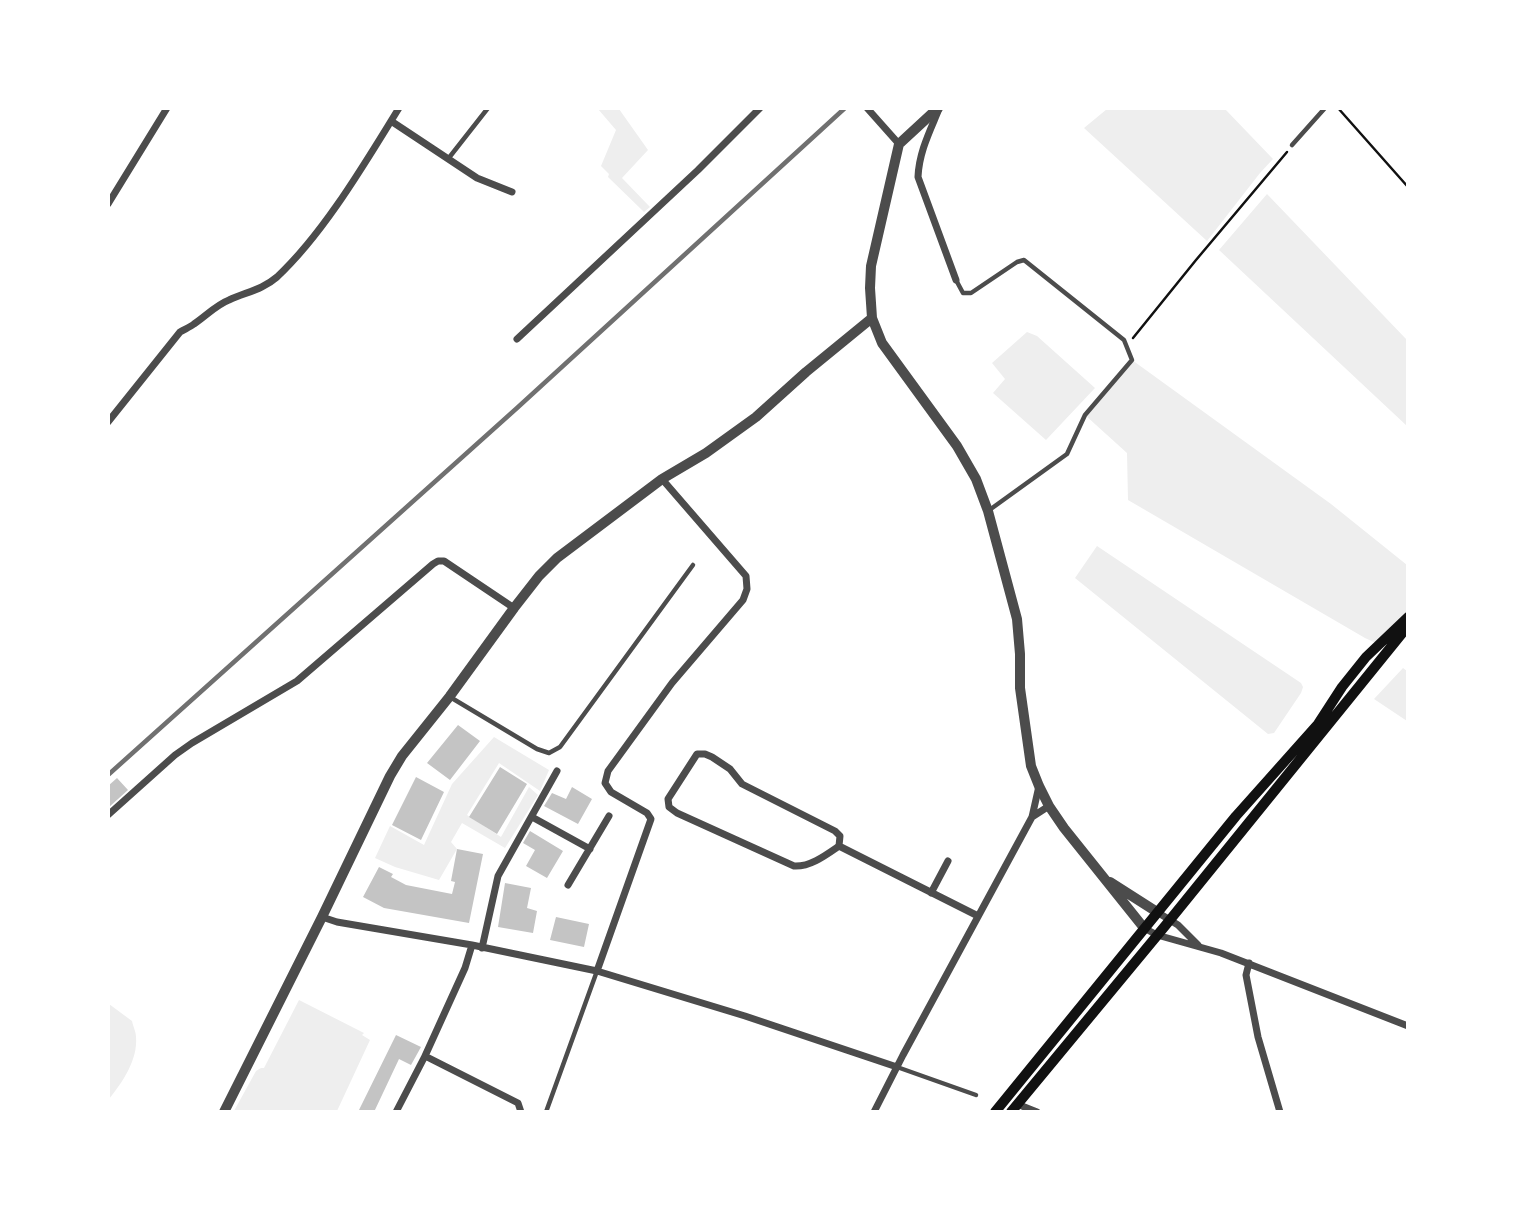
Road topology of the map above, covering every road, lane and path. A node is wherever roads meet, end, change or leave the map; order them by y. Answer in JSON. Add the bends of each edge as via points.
{"nodes":[{"id":1,"x":167,"y":108,"type":"edge"},
{"id":2,"x":399,"y":108,"type":"edge"},
{"id":3,"x":488,"y":108,"type":"edge"},
{"id":4,"x":760,"y":108,"type":"edge"},
{"id":5,"x":867,"y":108,"type":"edge"},
{"id":6,"x":939,"y":108,"type":"edge"},
{"id":7,"x":1325,"y":108,"type":"edge"},
{"id":8,"x":1338,"y":108,"type":"edge"},
{"id":9,"x":391,"y":121,"type":"junction"},
{"id":10,"x":899,"y":144,"type":"junction"},
{"id":11,"x":1292,"y":145,"type":"joint"},
{"id":12,"x":447,"y":159,"type":"junction"},
{"id":13,"x":1408,"y":187,"type":"edge"},
{"id":14,"x":512,"y":192,"type":"dead end"},
{"id":15,"x":108,"y":204,"type":"edge"},
{"id":16,"x":956,"y":280,"type":"joint"},
{"id":17,"x":872,"y":318,"type":"junction"},
{"id":18,"x":517,"y":339,"type":"dead end"},
{"id":19,"x":1127,"y":347,"type":"junction"},
{"id":20,"x":108,"y":422,"type":"edge"},
{"id":21,"x":662,"y":478,"type":"junction"},
{"id":22,"x":988,"y":511,"type":"junction"},
{"id":23,"x":693,"y":565,"type":"dead end"},
{"id":24,"x":514,"y":608,"type":"junction"},
{"id":25,"x":1408,"y":617,"type":"edge"},
{"id":26,"x":1408,"y":626,"type":"edge"},
{"id":27,"x":450,"y":696,"type":"junction"},
{"id":28,"x":557,"y":771,"type":"dead end"},
{"id":29,"x":1039,"y":786,"type":"junction"},
{"id":30,"x":1049,"y":806,"type":"junction"},
{"id":31,"x":108,"y":815,"type":"edge"},
{"id":32,"x":609,"y":816,"type":"dead end"},
{"id":33,"x":532,"y":817,"type":"junction"},
{"id":34,"x":1032,"y":817,"type":"junction"},
{"id":35,"x":839,"y":846,"type":"junction"},
{"id":36,"x":590,"y":849,"type":"junction"},
{"id":37,"x":948,"y":861,"type":"dead end"},
{"id":38,"x":1101,"y":876,"type":"junction"},
{"id":39,"x":568,"y":885,"type":"dead end"},
{"id":40,"x":931,"y":893,"type":"junction"},
{"id":41,"x":1157,"y":912,"type":"junction"},
{"id":42,"x":978,"y":916,"type":"junction"},
{"id":43,"x":322,"y":917,"type":"junction"},
{"id":44,"x":1167,"y":923,"type":"junction"},
{"id":45,"x":1144,"y":928,"type":"junction"},
{"id":46,"x":1157,"y":935,"type":"junction"},
{"id":47,"x":472,"y":945,"type":"junction"},
{"id":48,"x":1198,"y":945,"type":"junction"},
{"id":49,"x":482,"y":948,"type":"junction"},
{"id":50,"x":1249,"y":963,"type":"junction"},
{"id":51,"x":597,"y":971,"type":"junction"},
{"id":52,"x":1408,"y":1026,"type":"edge"},
{"id":53,"x":425,"y":1056,"type":"junction"},
{"id":54,"x":897,"y":1067,"type":"junction"},
{"id":55,"x":976,"y":1095,"type":"dead end"},
{"id":56,"x":1014,"y":1107,"type":"edge"},
{"id":57,"x":224,"y":1111,"type":"edge"},
{"id":58,"x":396,"y":1111,"type":"edge"},
{"id":59,"x":521,"y":1111,"type":"edge"},
{"id":60,"x":546,"y":1111,"type":"edge"},
{"id":61,"x":874,"y":1111,"type":"edge"},
{"id":62,"x":995,"y":1111,"type":"edge"},
{"id":63,"x":1037,"y":1111,"type":"edge"},
{"id":64,"x":1280,"y":1111,"type":"edge"}],
"edges":[{"from":1,"to":15,"type":"street"},
{"from":2,"to":9,"type":"street"},
{"from":3,"to":12,"type":"lane"},
{"from":4,"to":18,"type":"street"},
{"from":5,"to":10,"type":"street"},
{"from":6,"to":10,"type":"street"},
{"from":6,"to":16,"type":"street","via":[[922,149],[918,177]]},
{"from":7,"to":11,"type":"lane"},
{"from":8,"to":13,"type":"path"},
{"from":9,"to":12,"type":"street"},
{"from":9,"to":20,"type":"street","via":[[331,212],[292,261],[268,283],[228,300],[180,332]]},
{"from":10,"to":17,"type":"street","via":[[872,266]]},
{"from":11,"to":19,"type":"path"},
{"from":12,"to":14,"type":"street"},
{"from":16,"to":19,"type":"lane","via":[[964,293],[971,293],[1024,260]]},
{"from":17,"to":21,"type":"street","via":[[756,417]]},
{"from":17,"to":22,"type":"street","via":[[882,343],[957,446]]},
{"from":19,"to":22,"type":"lane","via":[[1132,360],[1084,415],[1067,454]]},
{"from":21,"to":24,"type":"street","via":[[556,558]]},
{"from":21,"to":51,"type":"street","via":[[746,576],[747,589],[608,771],[605,783],[611,792],[651,819]]},
{"from":22,"to":29,"type":"street","via":[[1017,619],[1020,688],[1031,766]]},
{"from":23,"to":27,"type":"lane","via":[[560,747],[549,753]]},
{"from":24,"to":27,"type":"street"},
{"from":24,"to":31,"type":"street","via":[[438,561],[298,681],[192,743]]},
{"from":25,"to":41,"type":"main road","via":[[1366,657],[1318,724]]},
{"from":26,"to":44,"type":"main road"},
{"from":27,"to":43,"type":"street","via":[[390,776]]},
{"from":28,"to":33,"type":"street"},
{"from":29,"to":30,"type":"street"},
{"from":29,"to":34,"type":"street"},
{"from":30,"to":34,"type":"street"},
{"from":30,"to":38,"type":"street"},
{"from":32,"to":36,"type":"street"},
{"from":33,"to":36,"type":"street"},
{"from":33,"to":49,"type":"street","via":[[498,876]]},
{"from":34,"to":42,"type":"street"},
{"from":35,"to":35,"type":"street","via":[[794,866],[677,813],[668,799],[697,754],[705,754],[742,784],[835,831],[840,836]]},
{"from":35,"to":40,"type":"street"},
{"from":36,"to":39,"type":"street"},
{"from":37,"to":40,"type":"street"},
{"from":38,"to":41,"type":"street"},
{"from":38,"to":45,"type":"street"},
{"from":40,"to":42,"type":"street"},
{"from":41,"to":44,"type":"street"},
{"from":41,"to":45,"type":"main road"},
{"from":42,"to":54,"type":"street"},
{"from":43,"to":47,"type":"street"},
{"from":43,"to":57,"type":"street"},
{"from":44,"to":46,"type":"main road"},
{"from":44,"to":48,"type":"street","via":[[1178,925]]},
{"from":45,"to":46,"type":"street"},
{"from":45,"to":62,"type":"main road"},
{"from":46,"to":48,"type":"street"},
{"from":46,"to":56,"type":"main road"},
{"from":47,"to":49,"type":"street"},
{"from":47,"to":53,"type":"street"},
{"from":48,"to":50,"type":"street"},
{"from":49,"to":51,"type":"street"},
{"from":50,"to":52,"type":"street"},
{"from":50,"to":64,"type":"street","via":[[1246,975],[1258,1037]]},
{"from":51,"to":54,"type":"street"},
{"from":51,"to":60,"type":"lane"},
{"from":53,"to":58,"type":"street"},
{"from":53,"to":59,"type":"street","via":[[518,1103]]},
{"from":54,"to":55,"type":"lane"},
{"from":54,"to":61,"type":"street"},
{"from":56,"to":63,"type":"street"}]}
